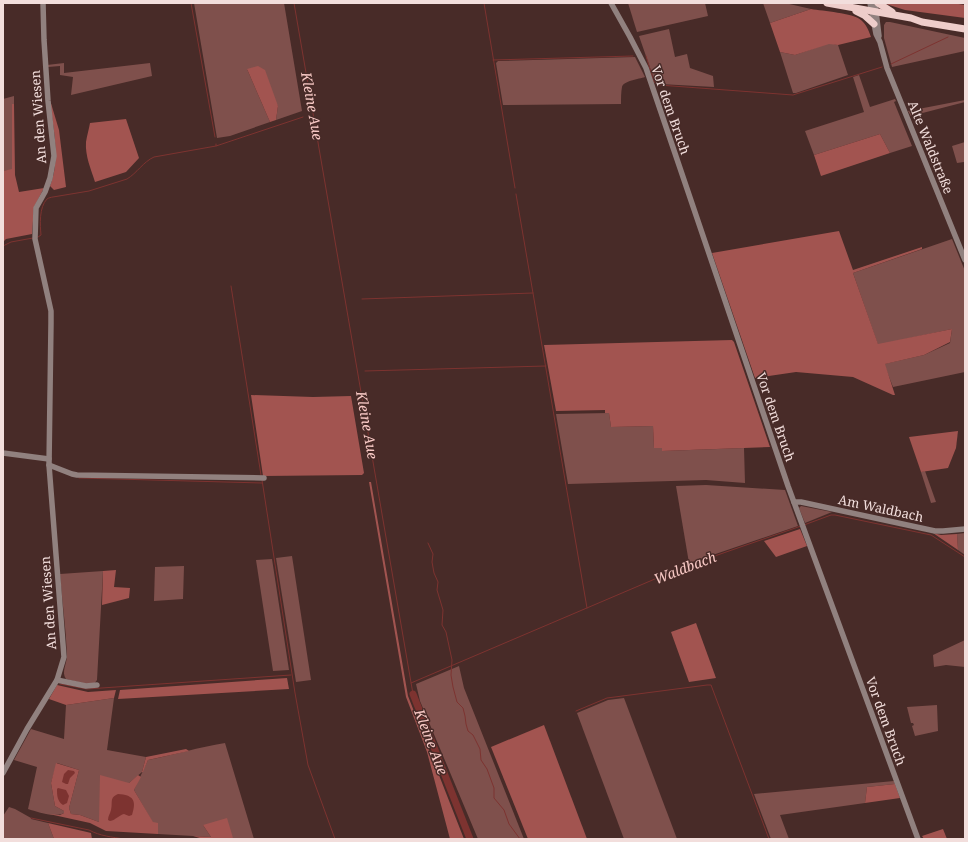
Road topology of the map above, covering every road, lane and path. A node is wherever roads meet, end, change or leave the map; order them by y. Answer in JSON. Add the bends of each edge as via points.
{"nodes":[{"id":1,"x":43,"y":3,"type":"edge"},
{"id":2,"x":611,"y":3,"type":"edge"},
{"id":3,"x":827,"y":3,"type":"edge"},
{"id":4,"x":869,"y":3,"type":"edge"},
{"id":5,"x":876,"y":3,"type":"edge"},
{"id":6,"x":849,"y":7,"type":"junction"},
{"id":7,"x":859,"y":9,"type":"junction"},
{"id":8,"x":874,"y":11,"type":"junction"},
{"id":9,"x":889,"y":14,"type":"junction"},
{"id":10,"x":899,"y":16,"type":"junction"},
{"id":11,"x":911,"y":18,"type":"junction"},
{"id":12,"x":876,"y":24,"type":"junction"},
{"id":13,"x":965,"y":25,"type":"edge"},
{"id":14,"x":965,"y":29,"type":"edge"},
{"id":15,"x":963,"y":251,"type":"edge"},
{"id":16,"x":965,"y":260,"type":"edge"},
{"id":17,"x":3,"y":453,"type":"edge"},
{"id":18,"x":49,"y":462,"type":"junction"},
{"id":19,"x":261,"y":479,"type":"dead end"},
{"id":20,"x":794,"y":502,"type":"junction"},
{"id":21,"x":965,"y":529,"type":"edge"},
{"id":22,"x":57,"y":680,"type":"junction"},
{"id":23,"x":97,"y":685,"type":"dead end"},
{"id":24,"x":3,"y":773,"type":"edge"},
{"id":25,"x":918,"y":839,"type":"edge"}],
"edges":[{"from":1,"to":18,"type":"street","name":"An den Wiesen","via":[[48,101],[54,156],[50,178],[36,208],[35,237],[52,323]]},
{"from":2,"to":20,"type":"street","name":"Vor dem Bruch","via":[[646,68]]},
{"from":3,"to":6,"type":"main road"},
{"from":4,"to":7,"type":"street","name":"Alte Waldstraße"},
{"from":4,"to":8,"type":"street","name":"Alte Waldstraße"},
{"from":5,"to":8,"type":"street","name":"Alte Waldstraße"},
{"from":5,"to":10,"type":"main road"},
{"from":6,"to":7,"type":"main road"},
{"from":6,"to":12,"type":"main road"},
{"from":7,"to":8,"type":"main road"},
{"from":8,"to":9,"type":"main road"},
{"from":8,"to":12,"type":"street","name":"Alte Waldstraße"},
{"from":9,"to":10,"type":"main road"},
{"from":9,"to":12,"type":"street"},
{"from":10,"to":11,"type":"main road"},
{"from":11,"to":13,"type":"main road"},
{"from":11,"to":14,"type":"main road"},
{"from":12,"to":15,"type":"street","name":"Alte Waldstraße","via":[[876,34],[886,65]]},
{"from":15,"to":16,"type":"street","name":"Alte Waldstraße"},
{"from":17,"to":18,"type":"street"},
{"from":18,"to":19,"type":"street","via":[[76,475]]},
{"from":18,"to":22,"type":"street","name":"An den Wiesen","via":[[64,657]]},
{"from":20,"to":21,"type":"street","name":"Am Waldbach","via":[[935,531]]},
{"from":20,"to":25,"type":"street","name":"Vor dem Bruch"},
{"from":22,"to":23,"type":"street","via":[[86,686]]},
{"from":22,"to":24,"type":"street","name":"An den Wiesen"}]}
